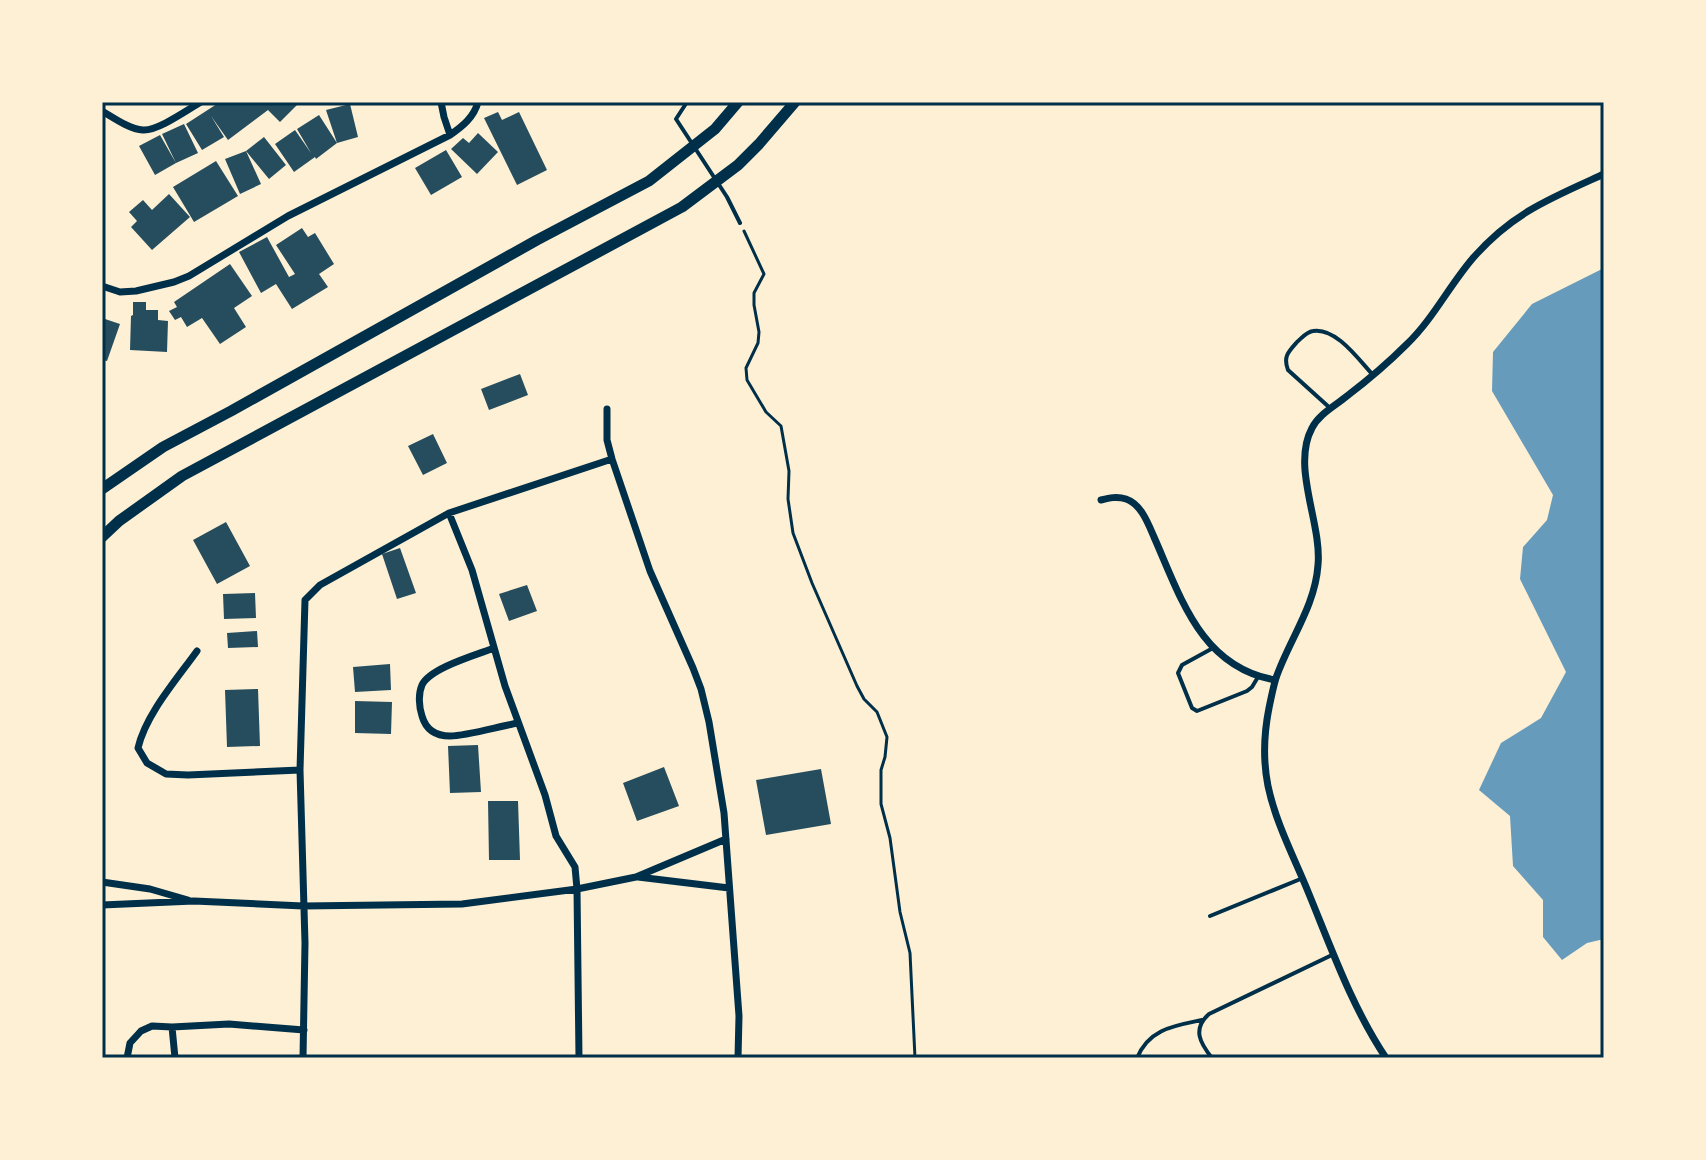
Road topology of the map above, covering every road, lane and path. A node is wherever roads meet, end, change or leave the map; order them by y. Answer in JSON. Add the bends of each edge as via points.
{"nodes":[{"id":1,"x":201,"y":102,"type":"edge"},
{"id":2,"x":441,"y":102,"type":"edge"},
{"id":3,"x":478,"y":102,"type":"edge"},
{"id":4,"x":687,"y":102,"type":"edge"},
{"id":5,"x":738,"y":102,"type":"edge"},
{"id":6,"x":795,"y":102,"type":"edge"},
{"id":7,"x":102,"y":111,"type":"edge"},
{"id":8,"x":450,"y":135,"type":"junction"},
{"id":9,"x":1604,"y":174,"type":"edge"},
{"id":10,"x":740,"y":223,"type":"joint"},
{"id":11,"x":102,"y":286,"type":"edge"},
{"id":12,"x":1373,"y":375,"type":"junction"},
{"id":13,"x":607,"y":409,"type":"dead end"},
{"id":14,"x":1331,"y":409,"type":"junction"},
{"id":15,"x":612,"y":459,"type":"junction"},
{"id":16,"x":102,"y":489,"type":"edge"},
{"id":17,"x":1101,"y":500,"type":"dead end"},
{"id":18,"x":449,"y":513,"type":"junction"},
{"id":19,"x":102,"y":537,"type":"edge"},
{"id":20,"x":494,"y":648,"type":"junction"},
{"id":21,"x":1213,"y":648,"type":"junction"},
{"id":22,"x":197,"y":651,"type":"dead end"},
{"id":23,"x":1258,"y":677,"type":"junction"},
{"id":24,"x":1275,"y":680,"type":"junction"},
{"id":25,"x":518,"y":723,"type":"junction"},
{"id":26,"x":300,"y":770,"type":"junction"},
{"id":27,"x":726,"y":839,"type":"junction"},
{"id":28,"x":636,"y":877,"type":"junction"},
{"id":29,"x":1303,"y":878,"type":"junction"},
{"id":30,"x":102,"y":882,"type":"edge"},
{"id":31,"x":729,"y":888,"type":"junction"},
{"id":32,"x":577,"y":889,"type":"junction"},
{"id":33,"x":194,"y":901,"type":"junction"},
{"id":34,"x":102,"y":905,"type":"edge"},
{"id":35,"x":303,"y":906,"type":"junction"},
{"id":36,"x":1210,"y":916,"type":"dead end"},
{"id":37,"x":1334,"y":954,"type":"junction"},
{"id":38,"x":1202,"y":1020,"type":"junction"},
{"id":39,"x":172,"y":1027,"type":"junction"},
{"id":40,"x":304,"y":1030,"type":"junction"},
{"id":41,"x":127,"y":1058,"type":"edge"},
{"id":42,"x":175,"y":1058,"type":"edge"},
{"id":43,"x":303,"y":1058,"type":"edge"},
{"id":44,"x":579,"y":1058,"type":"edge"},
{"id":45,"x":738,"y":1058,"type":"edge"},
{"id":46,"x":915,"y":1058,"type":"edge"},
{"id":47,"x":1137,"y":1058,"type":"edge"},
{"id":48,"x":1212,"y":1058,"type":"edge"},
{"id":49,"x":1386,"y":1058,"type":"edge"}],
"edges":[{"from":1,"to":7,"type":"street","via":[[146,130]]},
{"from":2,"to":8,"type":"street"},
{"from":3,"to":8,"type":"street","via":[[466,124]]},
{"from":4,"to":10,"type":"lane","via":[[676,119]]},
{"from":5,"to":16,"type":"main road","via":[[715,129],[649,181],[163,447]]},
{"from":6,"to":19,"type":"main road","via":[[738,165],[704,192],[182,476]]},
{"from":8,"to":11,"type":"street","via":[[313,202],[189,276],[136,291]]},
{"from":9,"to":12,"type":"street","via":[[1546,200],[1492,237],[1426,324]]},
{"from":10,"to":46,"type":"path","via":[[764,274],[754,293],[759,332],[747,380],[781,426],[790,517],[800,553],[857,686],[877,712],[887,737],[881,804],[910,953]]},
{"from":12,"to":14,"type":"street"},
{"from":12,"to":14,"type":"lane","via":[[1335,336],[1306,334],[1285,359],[1288,370]]},
{"from":13,"to":15,"type":"street"},
{"from":14,"to":24,"type":"street","via":[[1310,431],[1305,465],[1318,569],[1303,619]]},
{"from":15,"to":18,"type":"street"},
{"from":15,"to":27,"type":"street","via":[[650,571],[701,689]]},
{"from":17,"to":21,"type":"street","via":[[1128,499],[1143,513],[1191,619]]},
{"from":18,"to":20,"type":"street"},
{"from":18,"to":26,"type":"street","via":[[320,585],[305,600]]},
{"from":20,"to":25,"type":"street"},
{"from":20,"to":25,"type":"street","via":[[428,677],[420,691],[421,712],[432,731],[452,736]]},
{"from":21,"to":23,"type":"street"},
{"from":21,"to":23,"type":"lane","via":[[1179,669],[1192,708],[1197,711],[1247,691]]},
{"from":22,"to":26,"type":"street","via":[[141,735],[138,748],[147,763],[166,774]]},
{"from":23,"to":24,"type":"street"},
{"from":24,"to":29,"type":"street","via":[[1264,742],[1268,786]]},
{"from":25,"to":32,"type":"street","via":[[556,836],[575,867]]},
{"from":26,"to":35,"type":"street"},
{"from":27,"to":28,"type":"street"},
{"from":27,"to":31,"type":"street"},
{"from":28,"to":31,"type":"street"},
{"from":28,"to":32,"type":"street"},
{"from":29,"to":36,"type":"lane"},
{"from":29,"to":37,"type":"street"},
{"from":30,"to":33,"type":"street"},
{"from":31,"to":45,"type":"street"},
{"from":32,"to":35,"type":"street","via":[[462,904]]},
{"from":32,"to":44,"type":"street"},
{"from":33,"to":34,"type":"street"},
{"from":33,"to":35,"type":"street"},
{"from":35,"to":40,"type":"street"},
{"from":37,"to":38,"type":"lane"},
{"from":37,"to":49,"type":"street","via":[[1351,998]]},
{"from":38,"to":47,"type":"lane","via":[[1154,1034]]},
{"from":38,"to":48,"type":"lane","via":[[1199,1035]]},
{"from":39,"to":40,"type":"street","via":[[229,1024]]},
{"from":39,"to":41,"type":"street","via":[[141,1031],[130,1043]]},
{"from":39,"to":42,"type":"street"},
{"from":40,"to":43,"type":"street"}]}
